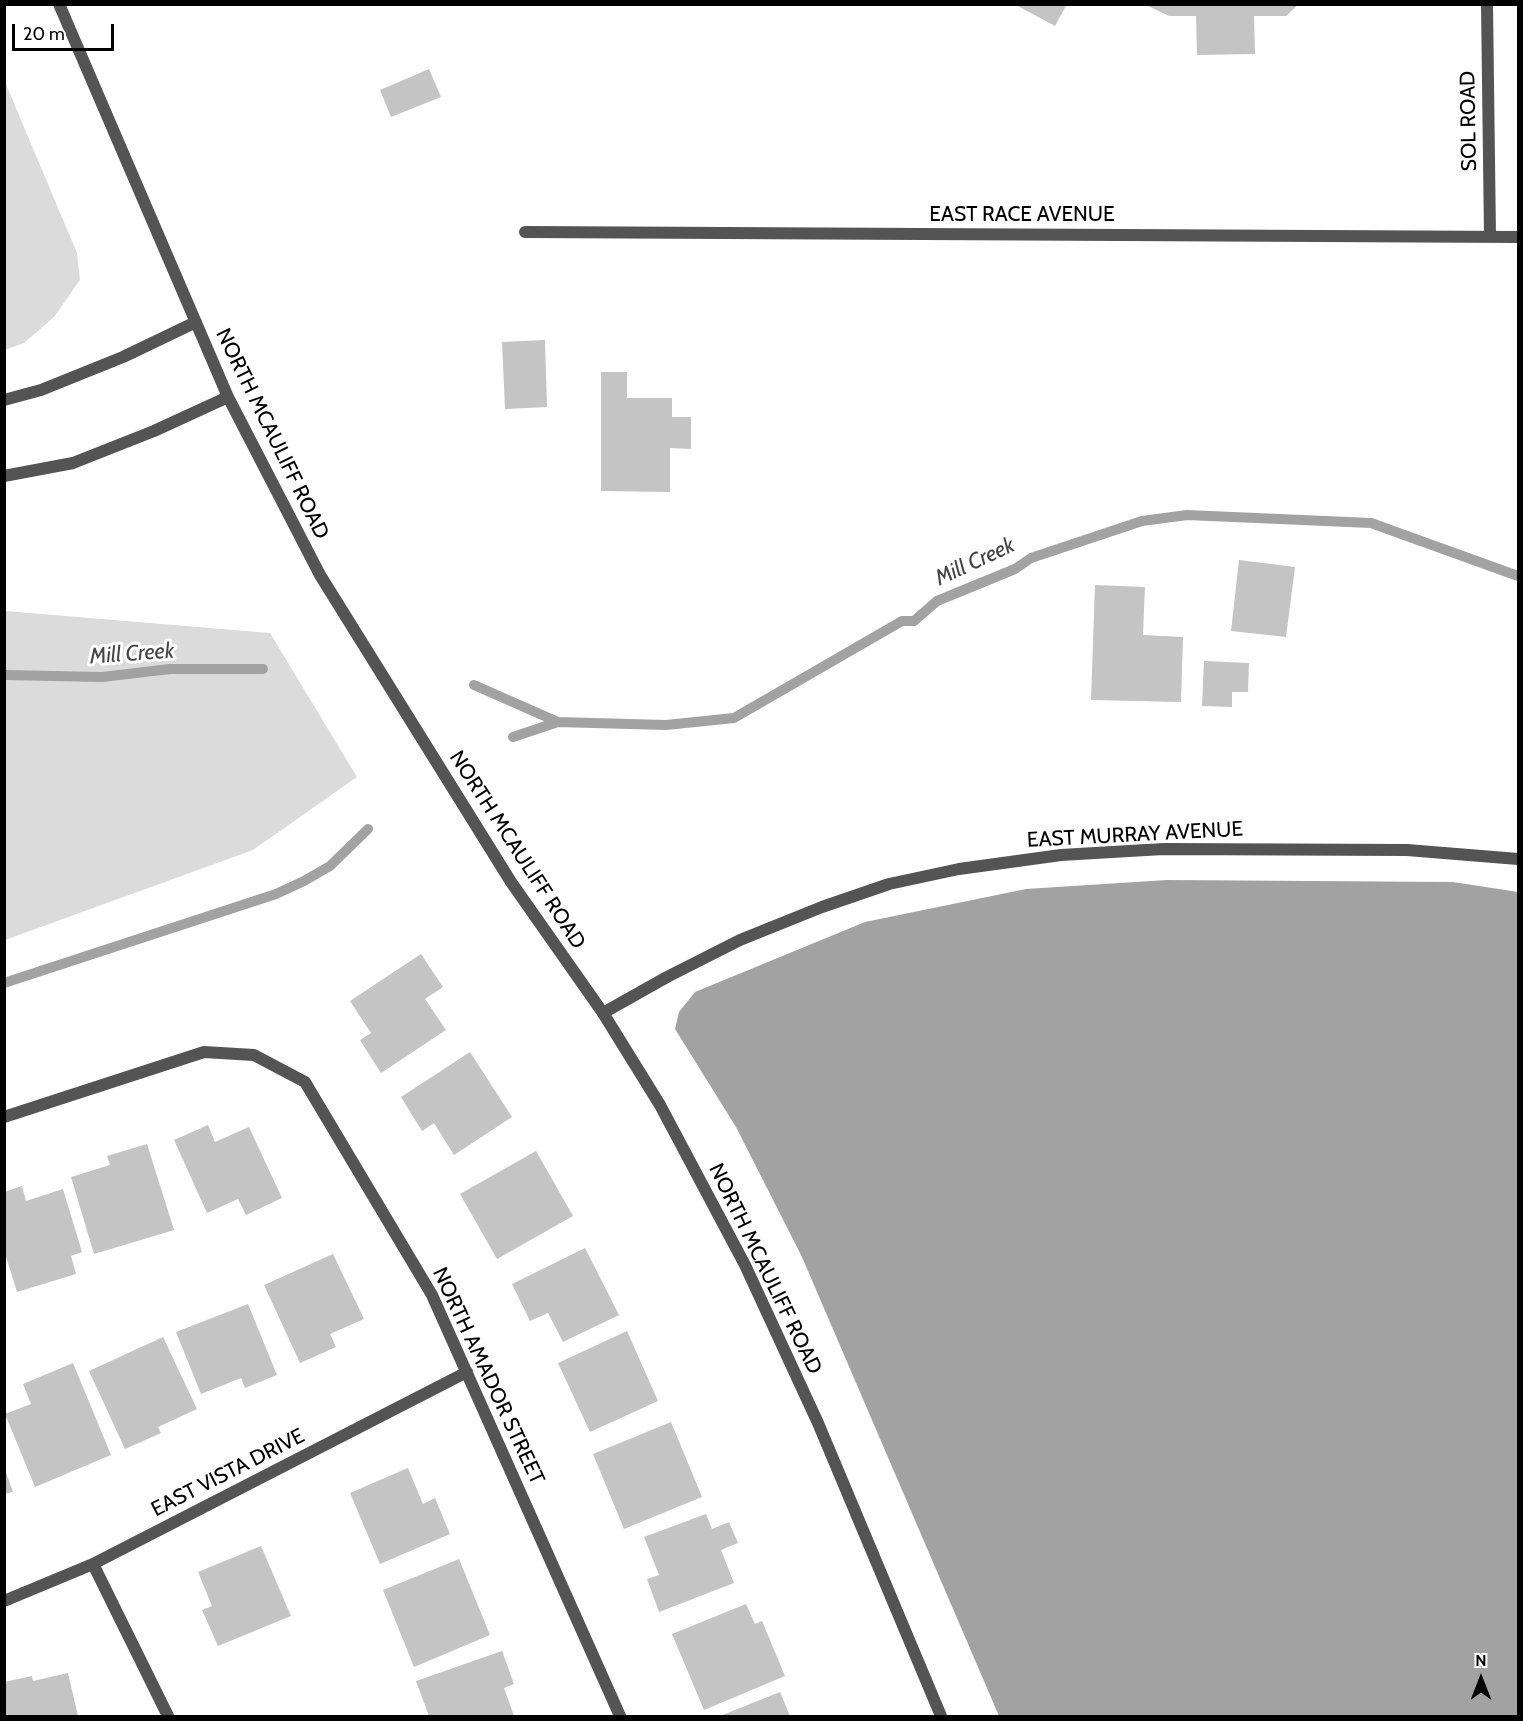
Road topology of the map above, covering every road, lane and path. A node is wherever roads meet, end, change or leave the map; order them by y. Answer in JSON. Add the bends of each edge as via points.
{"nodes":[{"id":1,"x":59,"y":4,"type":"edge"},
{"id":2,"x":1487,"y":4,"type":"edge"},
{"id":3,"x":525,"y":232,"type":"dead end"},
{"id":4,"x":1490,"y":237,"type":"junction"},
{"id":5,"x":1518,"y":237,"type":"edge"},
{"id":6,"x":196,"y":322,"type":"junction"},
{"id":7,"x":228,"y":397,"type":"junction"},
{"id":8,"x":4,"y":400,"type":"edge"},
{"id":9,"x":4,"y":476,"type":"edge"},
{"id":10,"x":1518,"y":860,"type":"edge"},
{"id":11,"x":603,"y":1013,"type":"junction"},
{"id":12,"x":4,"y":1117,"type":"edge"},
{"id":13,"x":467,"y":1372,"type":"junction"},
{"id":14,"x":93,"y":1564,"type":"junction"},
{"id":15,"x":4,"y":1601,"type":"edge"},
{"id":16,"x":168,"y":1716,"type":"edge"},
{"id":17,"x":620,"y":1716,"type":"edge"},
{"id":18,"x":941,"y":1716,"type":"edge"}],
"edges":[{"from":1,"to":6,"type":"street","name":"NORTH MCAULIFF ROAD"},
{"from":2,"to":4,"type":"street","name":"SOL ROAD"},
{"from":3,"to":4,"type":"street","name":"EAST RACE AVENUE"},
{"from":4,"to":5,"type":"street","name":"EAST RACE AVENUE"},
{"from":6,"to":7,"type":"street","name":"NORTH MCAULIFF ROAD"},
{"from":6,"to":8,"type":"street","via":[[123,357],[41,390]]},
{"from":7,"to":9,"type":"street","via":[[73,463]]},
{"from":7,"to":11,"type":"street","name":"NORTH MCAULIFF ROAD","via":[[320,575],[512,882]]},
{"from":10,"to":11,"type":"street","name":"EAST MURRAY AVENUE","via":[[1407,850],[1163,849],[1061,855],[959,869],[889,884],[791,919],[719,950]]},
{"from":11,"to":18,"type":"street","name":"NORTH MCAULIFF ROAD","via":[[660,1105],[745,1265],[818,1423]]},
{"from":12,"to":13,"type":"street","name":"NORTH AMADOR STREET","via":[[204,1052],[254,1055],[289,1072],[305,1082],[394,1229],[432,1295]]},
{"from":13,"to":14,"type":"street","name":"EAST VISTA DRIVE"},
{"from":13,"to":17,"type":"street","name":"NORTH AMADOR STREET"},
{"from":14,"to":15,"type":"street","name":"EAST VISTA DRIVE"},
{"from":14,"to":16,"type":"street"}]}
